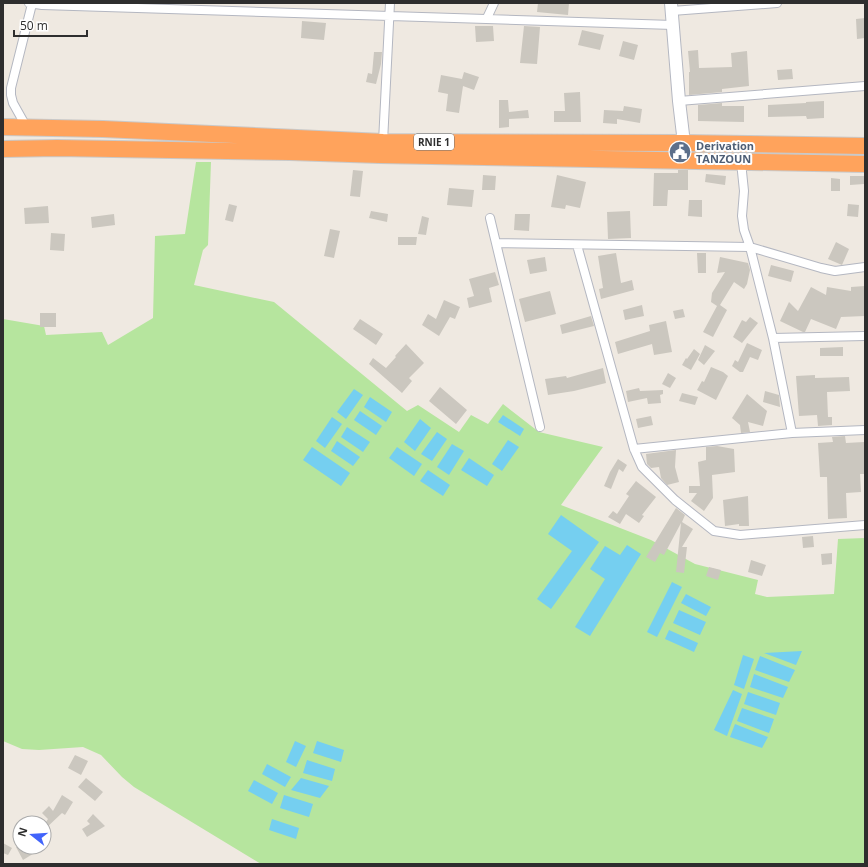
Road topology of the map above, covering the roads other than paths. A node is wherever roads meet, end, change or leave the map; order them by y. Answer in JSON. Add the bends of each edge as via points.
{"nodes":[{"id":1,"x":285,"y":3,"type":"edge"},
{"id":2,"x":390,"y":3,"type":"edge"},
{"id":3,"x":494,"y":3,"type":"edge"},
{"id":4,"x":777,"y":3,"type":"edge"},
{"id":5,"x":30,"y":4,"type":"edge"},
{"id":6,"x":42,"y":4,"type":"edge"},
{"id":7,"x":671,"y":7,"type":"edge"},
{"id":8,"x":284,"y":12,"type":"junction"},
{"id":9,"x":390,"y":16,"type":"junction"},
{"id":10,"x":487,"y":18,"type":"junction"},
{"id":11,"x":673,"y":24,"type":"junction"},
{"id":12,"x":865,"y":86,"type":"edge"},
{"id":13,"x":679,"y":102,"type":"junction"},
{"id":14,"x":3,"y":127,"type":"edge"},
{"id":15,"x":27,"y":128,"type":"junction"},
{"id":16,"x":382,"y":142,"type":"junction"},
{"id":17,"x":684,"y":144,"type":"junction"},
{"id":18,"x":865,"y":146,"type":"edge"},
{"id":19,"x":3,"y":149,"type":"edge"},
{"id":20,"x":686,"y":160,"type":"junction"},
{"id":21,"x":741,"y":162,"type":"junction"},
{"id":22,"x":865,"y":164,"type":"edge"},
{"id":23,"x":490,"y":218,"type":"dead end"},
{"id":24,"x":496,"y":243,"type":"junction"},
{"id":25,"x":577,"y":245,"type":"junction"},
{"id":26,"x":750,"y":247,"type":"junction"},
{"id":27,"x":865,"y":267,"type":"edge"},
{"id":28,"x":865,"y":336,"type":"edge"},
{"id":29,"x":773,"y":338,"type":"junction"},
{"id":30,"x":540,"y":427,"type":"dead end"},
{"id":31,"x":865,"y":430,"type":"edge"},
{"id":32,"x":792,"y":433,"type":"junction"},
{"id":33,"x":634,"y":449,"type":"junction"},
{"id":34,"x":865,"y":525,"type":"edge"}],
"edges":[{"from":1,"to":8,"type":"street"},
{"from":2,"to":9,"type":"street"},
{"from":3,"to":10,"type":"street"},
{"from":4,"to":7,"type":"street"},
{"from":5,"to":6,"type":"street"},
{"from":5,"to":15,"type":"street","via":[[11,95]]},
{"from":6,"to":8,"type":"street"},
{"from":7,"to":11,"type":"street"},
{"from":8,"to":9,"type":"street"},
{"from":9,"to":10,"type":"street"},
{"from":9,"to":16,"type":"street"},
{"from":10,"to":11,"type":"street"},
{"from":11,"to":13,"type":"street"},
{"from":12,"to":13,"type":"street"},
{"from":13,"to":17,"type":"street"},
{"from":14,"to":15,"type":"highway","number":"RNIE 1"},
{"from":15,"to":16,"type":"highway","number":"RNIE 1"},
{"from":16,"to":17,"type":"highway","number":"RNIE 1"},
{"from":17,"to":18,"type":"highway","number":"RNIE 1"},
{"from":17,"to":20,"type":"street"},
{"from":19,"to":20,"type":"highway","number":"RNIE 1"},
{"from":20,"to":21,"type":"highway","number":"RNIE 1"},
{"from":21,"to":22,"type":"highway","number":"RNIE 1"},
{"from":21,"to":26,"type":"street","via":[[744,191],[742,216]]},
{"from":23,"to":24,"type":"street"},
{"from":24,"to":25,"type":"street"},
{"from":24,"to":30,"type":"street"},
{"from":25,"to":26,"type":"street"},
{"from":25,"to":33,"type":"street"},
{"from":26,"to":27,"type":"street","via":[[836,271]]},
{"from":26,"to":29,"type":"street"},
{"from":28,"to":29,"type":"street"},
{"from":29,"to":32,"type":"street"},
{"from":31,"to":32,"type":"street"},
{"from":32,"to":33,"type":"street"},
{"from":33,"to":34,"type":"street","via":[[642,467],[675,500],[714,530],[740,535]]}]}
